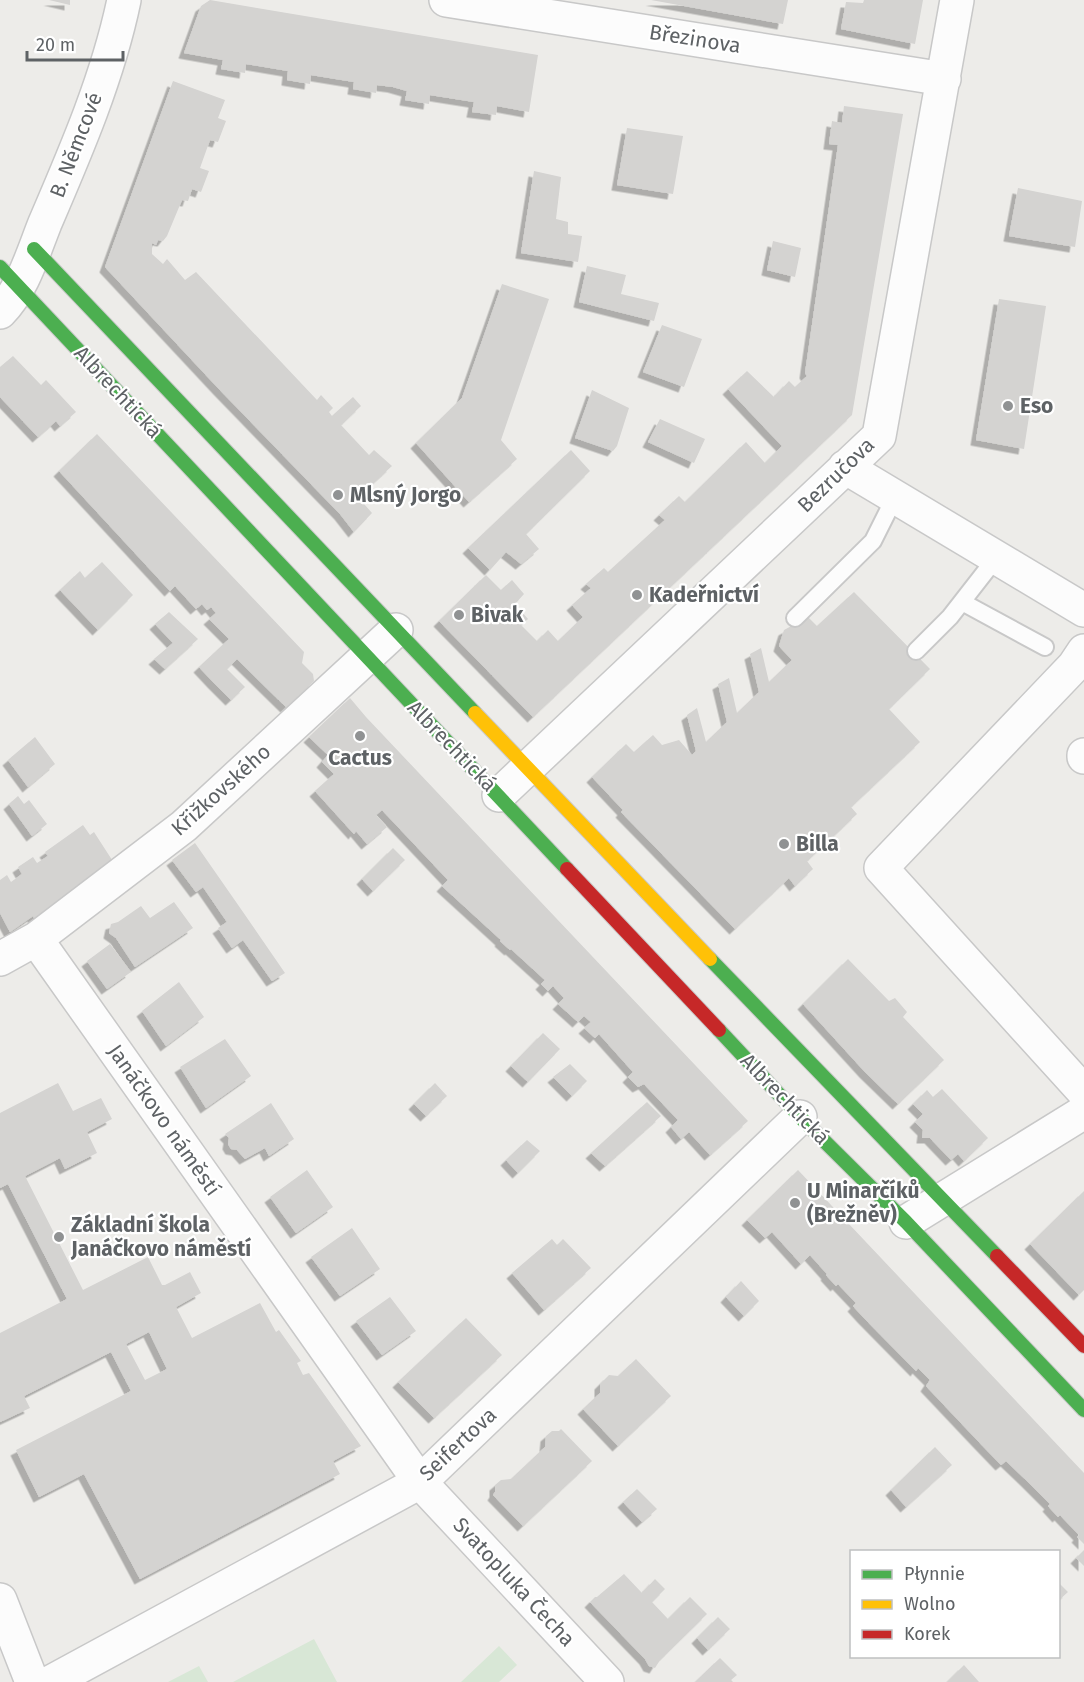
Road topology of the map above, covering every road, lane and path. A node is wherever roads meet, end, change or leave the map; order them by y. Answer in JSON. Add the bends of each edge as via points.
{"nodes":[{"id":1,"x":124,"y":0,"type":"edge"},
{"id":2,"x":446,"y":0,"type":"edge"},
{"id":3,"x":957,"y":0,"type":"edge"},
{"id":4,"x":944,"y":79,"type":"junction"},
{"id":5,"x":34,"y":249,"type":"junction"},
{"id":6,"x":6,"y":288,"type":"edge"},
{"id":7,"x":845,"y":467,"type":"junction"},
{"id":8,"x":895,"y":497,"type":"junction"},
{"id":9,"x":996,"y":558,"type":"junction"},
{"id":10,"x":962,"y":602,"type":"junction"},
{"id":11,"x":1084,"y":610,"type":"edge"},
{"id":12,"x":795,"y":618,"type":"dead end"},
{"id":13,"x":396,"y":630,"type":"junction"},
{"id":14,"x":1045,"y":647,"type":"dead end"},
{"id":15,"x":916,"y":651,"type":"dead end"},
{"id":16,"x":1084,"y":651,"type":"edge"},
{"id":17,"x":367,"y":657,"type":"junction"},
{"id":18,"x":528,"y":768,"type":"junction"},
{"id":19,"x":499,"y":795,"type":"junction"},
{"id":20,"x":36,"y":939,"type":"junction"},
{"id":21,"x":0,"y":959,"type":"edge"},
{"id":22,"x":1084,"y":1092,"type":"edge"},
{"id":23,"x":1084,"y":1112,"type":"edge"},
{"id":24,"x":800,"y":1116,"type":"junction"},
{"id":25,"x":941,"y":1200,"type":"junction"},
{"id":26,"x":906,"y":1222,"type":"junction"},
{"id":27,"x":1084,"y":1346,"type":"edge"},
{"id":28,"x":1084,"y":1410,"type":"edge"},
{"id":29,"x":420,"y":1482,"type":"junction"},
{"id":30,"x":0,"y":1600,"type":"edge"},
{"id":31,"x":32,"y":1682,"type":"edge"},
{"id":32,"x":51,"y":1682,"type":"edge"},
{"id":33,"x":607,"y":1682,"type":"edge"}],
"edges":[{"from":1,"to":5,"type":"street","name":"B. Němcové","via":[[117,34],[72,161]]},
{"from":2,"to":4,"type":"street","name":"Březinova"},
{"from":3,"to":4,"type":"street","name":"Bezručova"},
{"from":4,"to":7,"type":"street","name":"Bezručova","via":[[879,436]]},
{"from":5,"to":6,"type":"street","name":"B. Němcové"},
{"from":5,"to":13,"type":"main road","name":"Albrechtická"},
{"from":6,"to":17,"type":"main road","name":"Albrechtická"},
{"from":7,"to":8,"type":"street"},
{"from":7,"to":18,"type":"street","name":"Bezručova"},
{"from":8,"to":9,"type":"street"},
{"from":8,"to":12,"type":"lane","via":[[873,541]]},
{"from":9,"to":10,"type":"lane"},
{"from":9,"to":11,"type":"street"},
{"from":10,"to":14,"type":"lane"},
{"from":10,"to":15,"type":"lane"},
{"from":13,"to":17,"type":"street","name":"Křižkovského"},
{"from":13,"to":18,"type":"main road","name":"Albrechtická"},
{"from":16,"to":22,"type":"street","via":[[881,868]]},
{"from":17,"to":19,"type":"main road","name":"Albrechtická"},
{"from":17,"to":20,"type":"street","name":"Křižkovského","via":[[184,826]]},
{"from":18,"to":19,"type":"street","name":"Bezručova"},
{"from":18,"to":25,"type":"main road","name":"Albrechtická"},
{"from":19,"to":24,"type":"main road","name":"Albrechtická"},
{"from":20,"to":21,"type":"street"},
{"from":20,"to":29,"type":"street","name":"Janáčkovo náměstí"},
{"from":23,"to":25,"type":"street"},
{"from":24,"to":26,"type":"main road","name":"Albrechtická"},
{"from":24,"to":29,"type":"street","name":"Seifertova"},
{"from":25,"to":26,"type":"street"},
{"from":25,"to":27,"type":"main road","name":"Albrechtická"},
{"from":26,"to":28,"type":"main road","name":"Albrechtická"},
{"from":29,"to":32,"type":"street","name":"Seifertova"},
{"from":29,"to":33,"type":"street","name":"Svatopluka Čecha"},
{"from":30,"to":31,"type":"street"}]}
